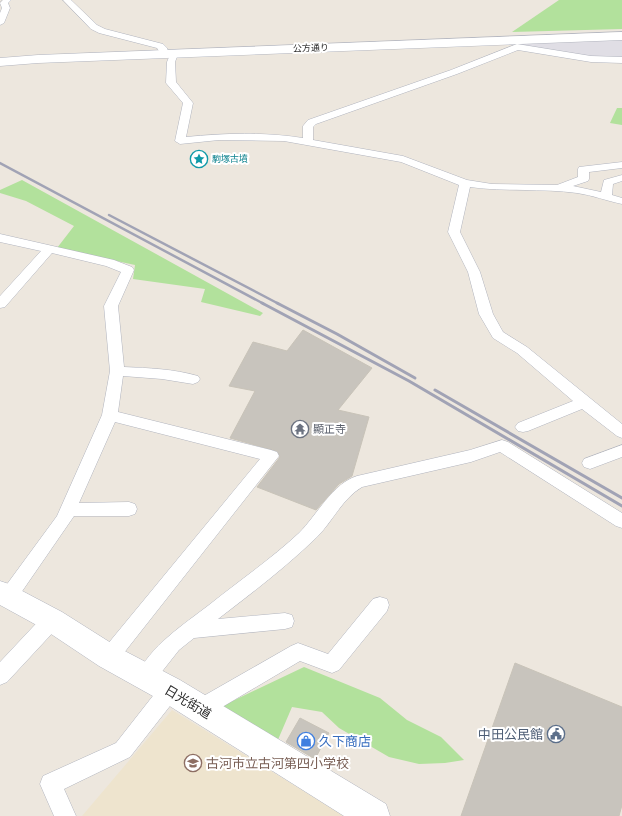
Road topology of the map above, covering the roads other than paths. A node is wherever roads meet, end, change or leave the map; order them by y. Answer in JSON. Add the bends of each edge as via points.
{"nodes":[{"id":1,"x":7,"y":0,"type":"edge"},
{"id":2,"x":67,"y":0,"type":"edge"},
{"id":3,"x":1,"y":13,"type":"edge"},
{"id":4,"x":0,"y":23,"type":"edge"},
{"id":5,"x":622,"y":36,"type":"edge"},
{"id":6,"x":515,"y":44,"type":"junction"},
{"id":7,"x":170,"y":54,"type":"junction"},
{"id":8,"x":622,"y":60,"type":"edge"},
{"id":9,"x":0,"y":62,"type":"edge"},
{"id":10,"x":308,"y":144,"type":"junction"},
{"id":11,"x":622,"y":164,"type":"edge"},
{"id":12,"x":622,"y":178,"type":"edge"},
{"id":13,"x":465,"y":183,"type":"junction"},
{"id":14,"x":555,"y":188,"type":"junction"},
{"id":15,"x":606,"y":197,"type":"junction"},
{"id":16,"x":622,"y":201,"type":"edge"},
{"id":17,"x":0,"y":238,"type":"edge"},
{"id":18,"x":49,"y":249,"type":"junction"},
{"id":19,"x":0,"y":304,"type":"edge"},
{"id":20,"x":117,"y":371,"type":"junction"},
{"id":21,"x":193,"y":379,"type":"dead end"},
{"id":22,"x":584,"y":402,"type":"junction"},
{"id":23,"x":110,"y":415,"type":"junction"},
{"id":24,"x":523,"y":427,"type":"dead end"},
{"id":25,"x":620,"y":428,"type":"edge"},
{"id":26,"x":622,"y":451,"type":"edge"},
{"id":27,"x":590,"y":463,"type":"dead end"},
{"id":28,"x":129,"y":509,"type":"dead end"},
{"id":29,"x":68,"y":510,"type":"junction"},
{"id":30,"x":622,"y":520,"type":"edge"},
{"id":31,"x":4,"y":594,"type":"edge"},
{"id":32,"x":380,"y":605,"type":"dead end"},
{"id":33,"x":52,"y":620,"type":"junction"},
{"id":34,"x":285,"y":621,"type":"dead end"},
{"id":35,"x":190,"y":630,"type":"junction"},
{"id":36,"x":109,"y":656,"type":"junction"},
{"id":37,"x":0,"y":676,"type":"edge"},
{"id":38,"x":158,"y":683,"type":"junction"},
{"id":39,"x":200,"y":709,"type":"junction"},
{"id":40,"x":65,"y":816,"type":"edge"},
{"id":41,"x":374,"y":816,"type":"edge"}],
"edges":[{"from":1,"to":3,"type":"street","via":[[4,3],[6,8]]},
{"from":2,"to":7,"type":"street","via":[[94,27],[160,46]]},
{"from":3,"to":4,"type":"street"},
{"from":5,"to":6,"type":"street","name":"公方通り"},
{"from":6,"to":7,"type":"street","name":"公方通り"},
{"from":6,"to":8,"type":"street","via":[[591,59]]},
{"from":6,"to":10,"type":"street","via":[[462,69],[312,122],[308,126]]},
{"from":7,"to":9,"type":"street","name":"公方通り"},
{"from":7,"to":10,"type":"street","via":[[170,83],[188,103],[180,141],[219,137],[268,137]]},
{"from":10,"to":13,"type":"street","via":[[403,159]]},
{"from":11,"to":14,"type":"street","via":[[583,169],[584,179]]},
{"from":12,"to":15,"type":"street","via":[[608,182]]},
{"from":13,"to":14,"type":"street","via":[[492,187]]},
{"from":13,"to":22,"type":"street","via":[[454,232],[474,272],[486,314],[498,335],[522,350]]},
{"from":14,"to":15,"type":"street","via":[[578,190]]},
{"from":15,"to":16,"type":"street"},
{"from":17,"to":18,"type":"street"},
{"from":18,"to":19,"type":"street"},
{"from":18,"to":20,"type":"street","via":[[110,263],[128,270],[111,306]]},
{"from":20,"to":21,"type":"street"},
{"from":20,"to":23,"type":"street"},
{"from":22,"to":24,"type":"street"},
{"from":22,"to":25,"type":"street"},
{"from":23,"to":29,"type":"street"},
{"from":23,"to":36,"type":"street","via":[[272,456]]},
{"from":26,"to":27,"type":"street"},
{"from":28,"to":29,"type":"street"},
{"from":29,"to":31,"type":"street","via":[[64,519]]},
{"from":30,"to":35,"type":"street","via":[[502,446],[471,456],[357,482],[347,488],[287,555]]},
{"from":31,"to":33,"type":"street","name":"日光街道"},
{"from":32,"to":39,"type":"street","via":[[332,664],[298,652]]},
{"from":33,"to":36,"type":"street","name":"日光街道"},
{"from":33,"to":37,"type":"street"},
{"from":34,"to":35,"type":"street"},
{"from":35,"to":38,"type":"street","via":[[172,644]]},
{"from":36,"to":38,"type":"street","name":"日光街道"},
{"from":38,"to":39,"type":"street","name":"日光街道"},
{"from":38,"to":40,"type":"street","via":[[123,750],[51,784]]},
{"from":39,"to":41,"type":"street","name":"日光街道"}]}
